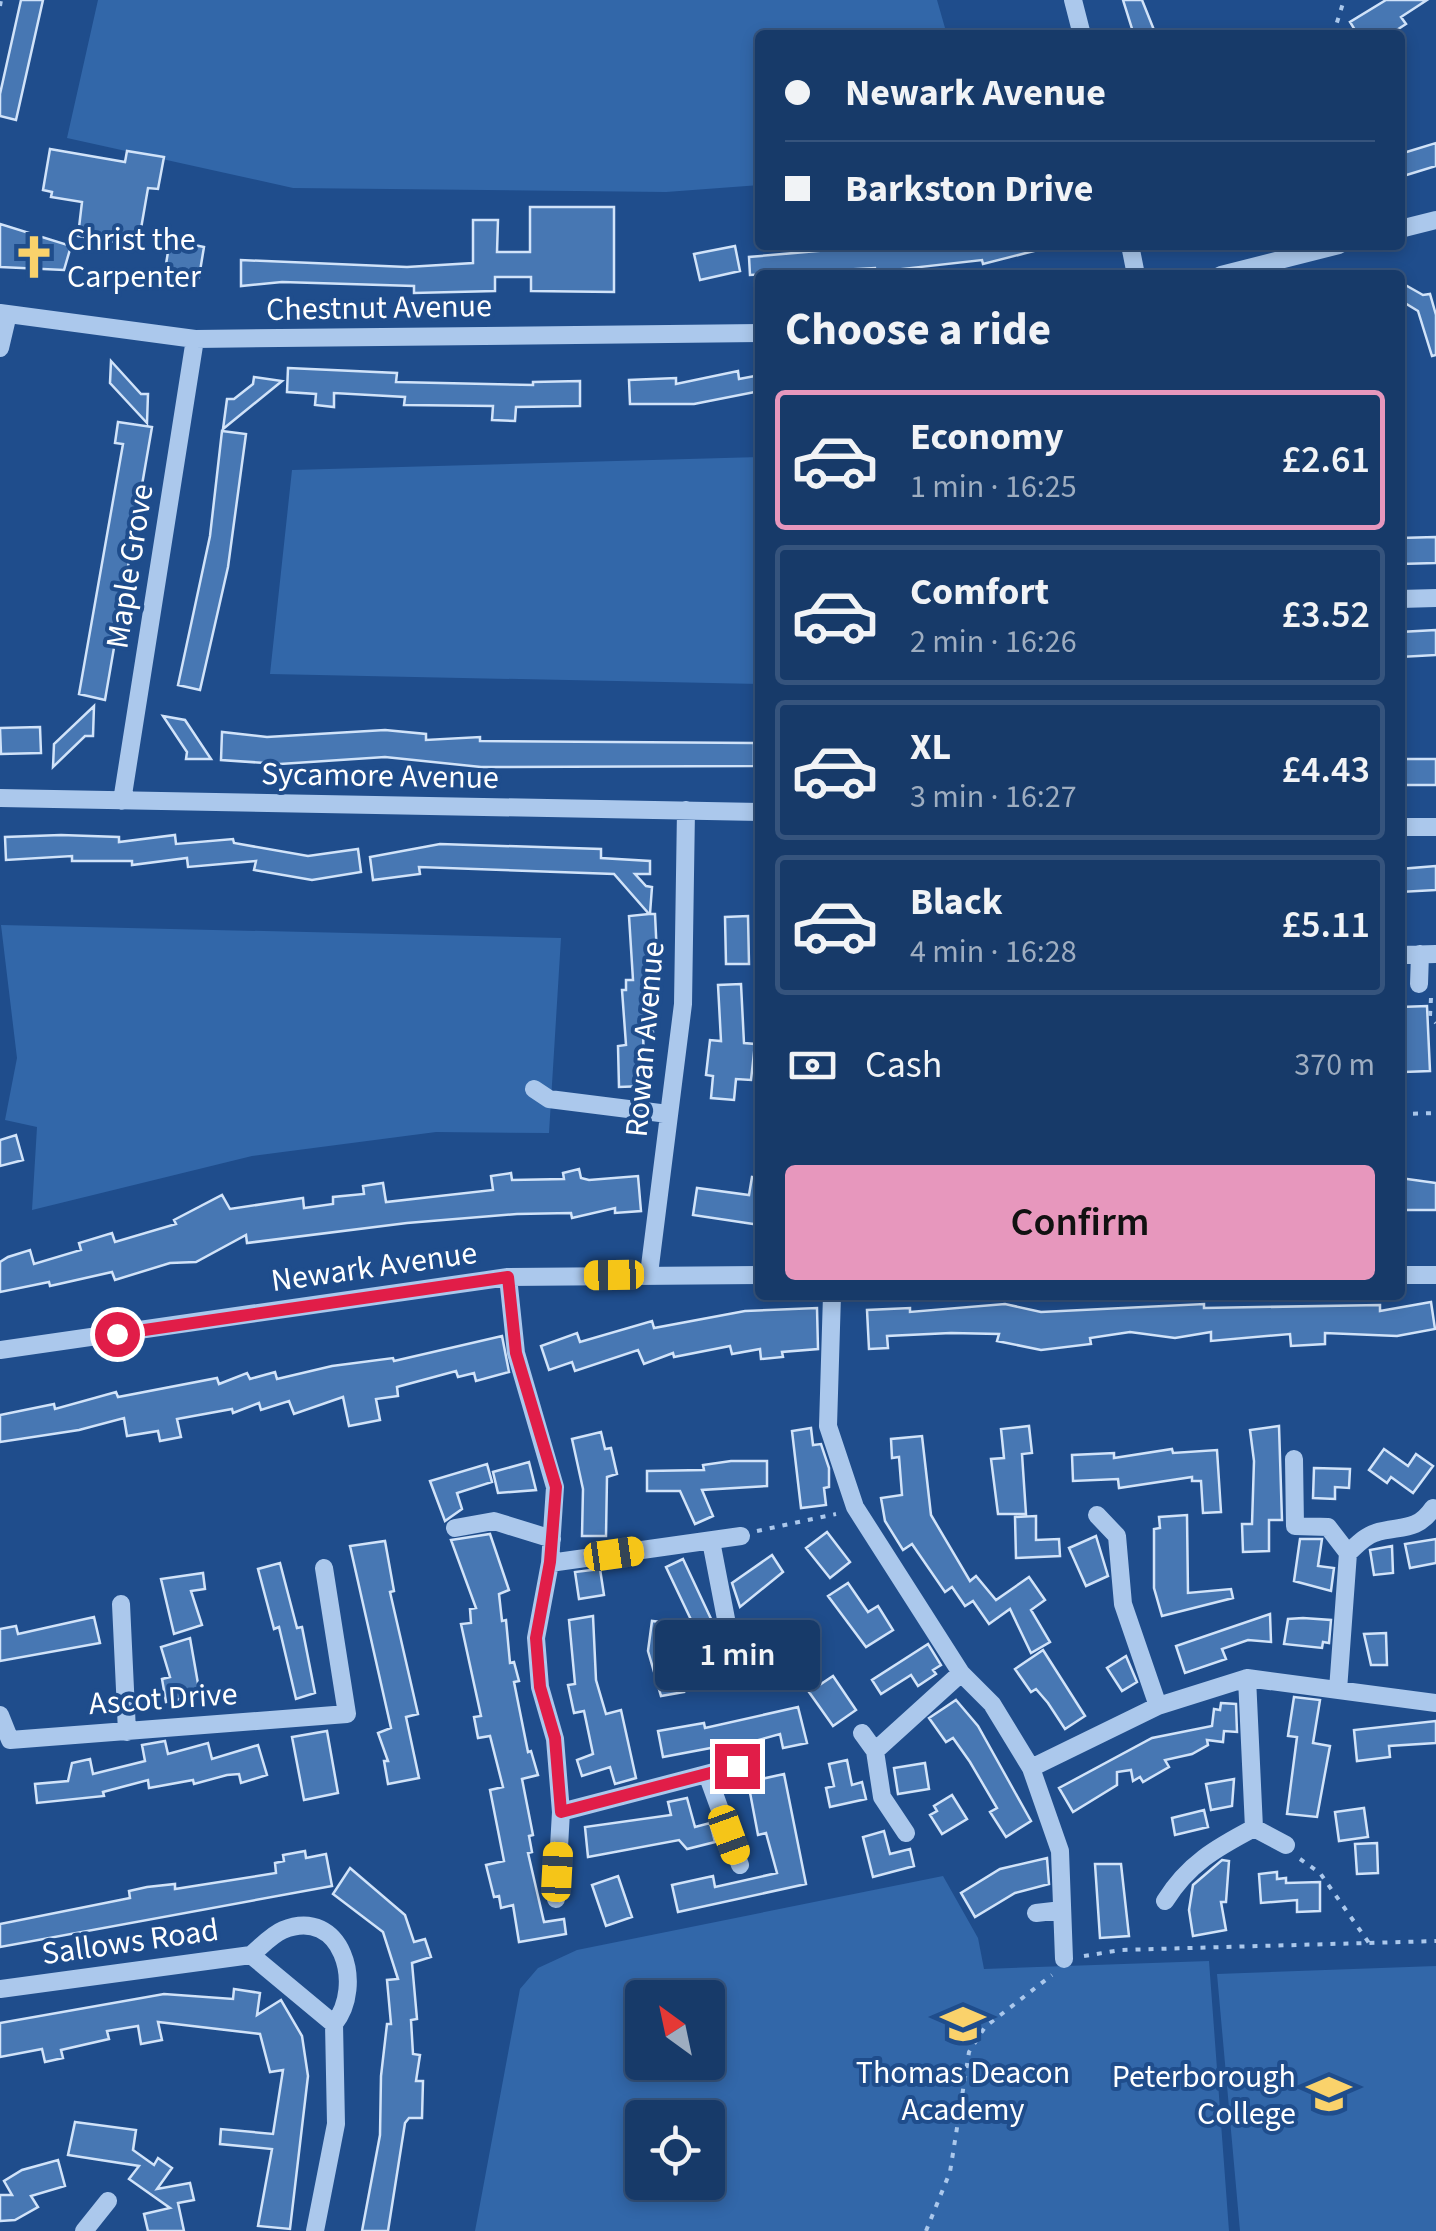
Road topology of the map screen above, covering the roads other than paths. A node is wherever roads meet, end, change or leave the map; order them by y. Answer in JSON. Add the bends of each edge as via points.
{"nodes":[{"id":1,"x":1073,"y":0,"type":"edge"},
{"id":2,"x":1081,"y":30,"type":"edge"},
{"id":3,"x":1436,"y":220,"type":"edge"},
{"id":4,"x":1405,"y":228,"type":"edge"},
{"id":5,"x":1319,"y":250,"type":"edge"},
{"id":6,"x":1241,"y":270,"type":"edge"},
{"id":7,"x":4,"y":313,"type":"edge"},
{"id":8,"x":755,"y":332,"type":"edge"},
{"id":9,"x":195,"y":339,"type":"junction"},
{"id":10,"x":0,"y":348,"type":"edge"},
{"id":11,"x":1436,"y":598,"type":"edge"},
{"id":12,"x":1405,"y":600,"type":"edge"},
{"id":13,"x":0,"y":798,"type":"edge"},
{"id":14,"x":122,"y":802,"type":"junction"},
{"id":15,"x":686,"y":810,"type":"junction"},
{"id":16,"x":755,"y":812,"type":"edge"},
{"id":17,"x":1405,"y":827,"type":"edge"},
{"id":18,"x":1436,"y":827,"type":"edge"},
{"id":19,"x":1428,"y":954,"type":"edge"},
{"id":20,"x":1419,"y":984,"type":"dead end"},
{"id":21,"x":534,"y":1088,"type":"dead end"},
{"id":22,"x":668,"y":1114,"type":"junction"},
{"id":23,"x":649,"y":1274,"type":"junction"},
{"id":24,"x":755,"y":1275,"type":"edge"},
{"id":25,"x":1405,"y":1275,"type":"edge"},
{"id":26,"x":1436,"y":1275,"type":"edge"},
{"id":27,"x":508,"y":1277,"type":"junction"},
{"id":28,"x":832,"y":1300,"type":"edge"},
{"id":29,"x":0,"y":1350,"type":"edge"},
{"id":30,"x":1294,"y":1459,"type":"dead end"},
{"id":31,"x":1433,"y":1508,"type":"dead end"},
{"id":32,"x":1096,"y":1515,"type":"dead end"},
{"id":33,"x":456,"y":1528,"type":"dead end"},
{"id":34,"x":741,"y":1536,"type":"road end"},
{"id":35,"x":552,"y":1540,"type":"junction"},
{"id":36,"x":711,"y":1540,"type":"junction"},
{"id":37,"x":1348,"y":1553,"type":"junction"},
{"id":38,"x":550,"y":1562,"type":"junction"},
{"id":39,"x":324,"y":1568,"type":"dead end"},
{"id":40,"x":121,"y":1604,"type":"dead end"},
{"id":41,"x":712,"y":1657,"type":"dead end"},
{"id":42,"x":961,"y":1673,"type":"junction"},
{"id":43,"x":1247,"y":1678,"type":"junction"},
{"id":44,"x":1338,"y":1690,"type":"junction"},
{"id":45,"x":1436,"y":1703,"type":"edge"},
{"id":46,"x":1158,"y":1706,"type":"junction"},
{"id":47,"x":0,"y":1714,"type":"edge"},
{"id":48,"x":127,"y":1732,"type":"junction"},
{"id":49,"x":862,"y":1733,"type":"dead end"},
{"id":50,"x":875,"y":1752,"type":"junction"},
{"id":51,"x":737,"y":1766,"type":"dead end"},
{"id":52,"x":1030,"y":1768,"type":"junction"},
{"id":53,"x":707,"y":1774,"type":"junction"},
{"id":54,"x":561,"y":1812,"type":"junction"},
{"id":55,"x":1254,"y":1828,"type":"junction"},
{"id":56,"x":906,"y":1832,"type":"dead end"},
{"id":57,"x":1286,"y":1845,"type":"road end"},
{"id":58,"x":740,"y":1865,"type":"dead end"},
{"id":59,"x":556,"y":1899,"type":"dead end"},
{"id":60,"x":1164,"y":1901,"type":"dead end"},
{"id":61,"x":1062,"y":1910,"type":"junction"},
{"id":62,"x":1036,"y":1913,"type":"dead end"},
{"id":63,"x":251,"y":1955,"type":"junction"},
{"id":64,"x":1064,"y":1960,"type":"road end"},
{"id":65,"x":0,"y":1988,"type":"edge"},
{"id":66,"x":334,"y":2024,"type":"junction"},
{"id":67,"x":108,"y":2201,"type":"dead end"},
{"id":68,"x":84,"y":2231,"type":"edge"},
{"id":69,"x":315,"y":2231,"type":"edge"}],
"edges":[{"from":1,"to":2,"type":"street"},
{"from":3,"to":4,"type":"street"},
{"from":5,"to":6,"type":"street"},
{"from":7,"to":9,"type":"street","name":"Chestnut Avenue"},
{"from":7,"to":10,"type":"street"},
{"from":8,"to":9,"type":"street","name":"Chestnut Avenue"},
{"from":9,"to":14,"type":"street","name":"Maple Grove"},
{"from":11,"to":12,"type":"street"},
{"from":13,"to":14,"type":"street","name":"Sycamore Avenue"},
{"from":14,"to":15,"type":"street","name":"Sycamore Avenue"},
{"from":15,"to":16,"type":"street","name":"Sycamore Avenue"},
{"from":15,"to":22,"type":"street","name":"Rowan Avenue","via":[[683,1004]]},
{"from":17,"to":18,"type":"street"},
{"from":19,"to":20,"type":"street"},
{"from":21,"to":22,"type":"street","via":[[549,1100]]},
{"from":22,"to":23,"type":"street","name":"Rowan Avenue"},
{"from":23,"to":24,"type":"street","name":"Newark Avenue"},
{"from":23,"to":27,"type":"street","name":"Newark Avenue"},
{"from":25,"to":26,"type":"street"},
{"from":27,"to":29,"type":"street","name":"Newark Avenue"},
{"from":27,"to":35,"type":"street","via":[[516,1353],[556,1487]]},
{"from":28,"to":42,"type":"street","via":[[828,1426],[854,1507]]},
{"from":30,"to":37,"type":"street","via":[[1295,1526],[1328,1527]]},
{"from":31,"to":37,"type":"street","via":[[1408,1530],[1374,1533]]},
{"from":32,"to":46,"type":"street","via":[[1117,1536],[1123,1604]]},
{"from":33,"to":35,"type":"street","via":[[494,1522]]},
{"from":34,"to":36,"type":"street"},
{"from":35,"to":38,"type":"street"},
{"from":36,"to":38,"type":"street"},
{"from":36,"to":41,"type":"street","via":[[726,1619]]},
{"from":37,"to":44,"type":"street"},
{"from":38,"to":54,"type":"street","via":[[536,1638]]},
{"from":39,"to":48,"type":"street","name":"Ascot Drive","via":[[348,1714]]},
{"from":40,"to":48,"type":"street"},
{"from":42,"to":50,"type":"street"},
{"from":42,"to":52,"type":"street","via":[[992,1704]]},
{"from":43,"to":44,"type":"street"},
{"from":43,"to":46,"type":"street"},
{"from":43,"to":55,"type":"street"},
{"from":44,"to":45,"type":"street"},
{"from":46,"to":52,"type":"street"},
{"from":47,"to":48,"type":"street","name":"Ascot Drive","via":[[10,1740]]},
{"from":49,"to":50,"type":"street"},
{"from":50,"to":56,"type":"street","via":[[882,1797]]},
{"from":51,"to":53,"type":"street"},
{"from":52,"to":61,"type":"street","via":[[1060,1851]]},
{"from":53,"to":54,"type":"street"},
{"from":53,"to":58,"type":"street"},
{"from":54,"to":59,"type":"street"},
{"from":55,"to":57,"type":"street"},
{"from":55,"to":60,"type":"street","via":[[1183,1872]]},
{"from":61,"to":62,"type":"street"},
{"from":61,"to":64,"type":"street"},
{"from":63,"to":65,"type":"street","name":"Sallows Road"},
{"from":63,"to":66,"type":"street","name":"Sallows Road"},
{"from":63,"to":66,"type":"street","via":[[284,1930],[332,1937],[346,1957],[348,1996]]},
{"from":66,"to":69,"type":"street","via":[[336,2124]]},
{"from":67,"to":68,"type":"street"}]}
